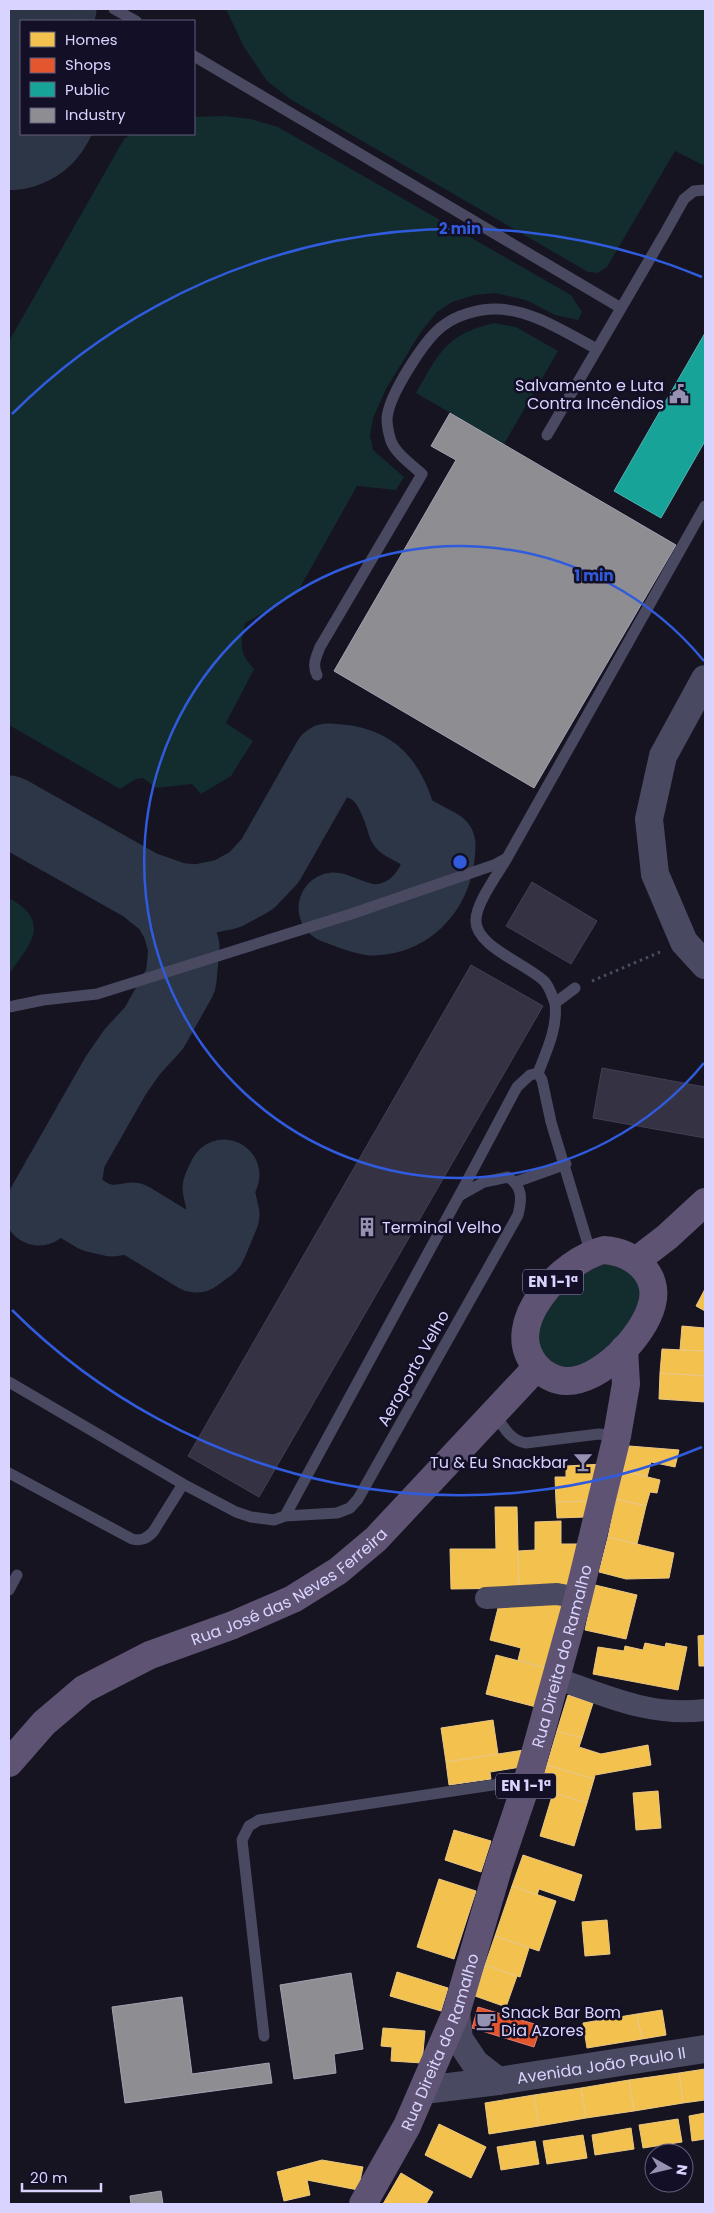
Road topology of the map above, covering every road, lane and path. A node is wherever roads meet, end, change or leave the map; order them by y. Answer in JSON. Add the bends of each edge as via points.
{"nodes":[{"id":1,"x":114,"y":9,"type":"edge"},
{"id":2,"x":134,"y":20,"type":"edge"},
{"id":3,"x":195,"y":57,"type":"edge"},
{"id":4,"x":705,"y":190,"type":"edge"},
{"id":5,"x":621,"y":308,"type":"junction"},
{"id":6,"x":597,"y":349,"type":"junction"},
{"id":7,"x":547,"y":434,"type":"dead end"},
{"id":8,"x":705,"y":506,"type":"edge"},
{"id":9,"x":317,"y":675,"type":"dead end"},
{"id":10,"x":705,"y":679,"type":"edge"},
{"id":11,"x":507,"y":858,"type":"junction"},
{"id":12,"x":684,"y":942,"type":"junction"},
{"id":13,"x":705,"y":965,"type":"edge"},
{"id":14,"x":575,"y":988,"type":"joint"},
{"id":15,"x":554,"y":1003,"type":"junction"},
{"id":16,"x":9,"y":1007,"type":"edge"},
{"id":17,"x":538,"y":1072,"type":"junction"},
{"id":18,"x":566,"y":1164,"type":"junction"},
{"id":19,"x":516,"y":1182,"type":"junction"},
{"id":20,"x":459,"y":1196,"type":"junction"},
{"id":21,"x":705,"y":1202,"type":"edge"},
{"id":22,"x":591,"y":1254,"type":"junction"},
{"id":23,"x":637,"y":1260,"type":"junction"},
{"id":24,"x":624,"y":1349,"type":"junction"},
{"id":25,"x":537,"y":1367,"type":"junction"},
{"id":26,"x":9,"y":1382,"type":"edge"},
{"id":27,"x":494,"y":1412,"type":"junction"},
{"id":28,"x":617,"y":1436,"type":"junction"},
{"id":29,"x":9,"y":1473,"type":"edge"},
{"id":30,"x":183,"y":1484,"type":"junction"},
{"id":31,"x":285,"y":1516,"type":"junction"},
{"id":32,"x":17,"y":1575,"type":"dead end"},
{"id":33,"x":9,"y":1590,"type":"edge"},
{"id":34,"x":486,"y":1598,"type":"dead end"},
{"id":35,"x":578,"y":1598,"type":"junction"},
{"id":36,"x":556,"y":1678,"type":"junction"},
{"id":37,"x":705,"y":1710,"type":"edge"},
{"id":38,"x":9,"y":1763,"type":"edge"},
{"id":39,"x":528,"y":1779,"type":"junction"},
{"id":40,"x":456,"y":2013,"type":"junction"},
{"id":41,"x":264,"y":2036,"type":"dead end"},
{"id":42,"x":705,"y":2049,"type":"edge"},
{"id":43,"x":498,"y":2081,"type":"junction"},
{"id":44,"x":424,"y":2090,"type":"junction"},
{"id":45,"x":363,"y":2204,"type":"edge"}],
"edges":[{"from":1,"to":2,"type":"lane"},
{"from":3,"to":5,"type":"lane"},
{"from":4,"to":5,"type":"lane","via":[[694,190],[684,199]]},
{"from":5,"to":6,"type":"lane"},
{"from":6,"to":7,"type":"lane"},
{"from":6,"to":9,"type":"lane","via":[[520,311],[493,309],[464,315],[444,324],[428,340],[395,392],[387,418],[391,442],[422,474],[320,647],[315,659]]},
{"from":8,"to":11,"type":"lane"},
{"from":10,"to":12,"type":"street","via":[[663,756],[649,819],[655,874]]},
{"from":11,"to":15,"type":"lane","via":[[480,905],[477,929],[484,940],[545,983]]},
{"from":11,"to":16,"type":"lane","via":[[351,914],[98,994]]},
{"from":12,"to":13,"type":"street"},
{"from":12,"to":14,"type":"path"},
{"from":14,"to":15,"type":"lane"},
{"from":15,"to":17,"type":"lane","via":[[556,1014],[550,1042]]},
{"from":17,"to":18,"type":"lane"},
{"from":17,"to":20,"type":"lane","via":[[530,1074],[517,1087]]},
{"from":18,"to":19,"type":"lane"},
{"from":18,"to":22,"type":"lane"},
{"from":19,"to":20,"type":"lane","via":[[508,1177],[497,1178]]},
{"from":19,"to":31,"type":"lane","name":"Aeroporto Velho","via":[[522,1200],[518,1215],[358,1499],[350,1508],[337,1513]]},
{"from":20,"to":31,"type":"lane"},
{"from":21,"to":23,"type":"main road"},
{"from":22,"to":23,"type":"main road","number":"EN 1-1ª","via":[[604,1250],[618,1251]]},
{"from":22,"to":25,"type":"main road","number":"EN 1-1ª","via":[[557,1278],[528,1321],[526,1345]]},
{"from":23,"to":24,"type":"main road","via":[[649,1277],[652,1303],[648,1315]]},
{"from":24,"to":25,"type":"main road","via":[[604,1367],[578,1380],[564,1381]]},
{"from":24,"to":28,"type":"main road","name":"Rua Direita do Ramalho","number":"EN 1-1ª","via":[[626,1384]]},
{"from":25,"to":27,"type":"main road","name":"Rua José das Neves Ferreira"},
{"from":26,"to":30,"type":"lane","name":"Aeroporto Velho"},
{"from":27,"to":28,"type":"lane","via":[[513,1438],[526,1443],[599,1434]]},
{"from":27,"to":38,"type":"main road","name":"Rua José das Neves Ferreira","via":[[376,1539],[338,1571],[294,1599],[150,1655],[84,1689],[44,1722]]},
{"from":28,"to":35,"type":"main road","name":"Rua Direita do Ramalho","number":"EN 1-1ª"},
{"from":29,"to":30,"type":"lane","via":[[139,1540],[153,1532]]},
{"from":30,"to":31,"type":"lane","name":"Aeroporto Velho","via":[[251,1517],[274,1520]]},
{"from":32,"to":33,"type":"lane"},
{"from":34,"to":35,"type":"street","via":[[557,1594]]},
{"from":35,"to":36,"type":"main road","name":"Rua Direita do Ramalho","number":"EN 1-1ª"},
{"from":36,"to":37,"type":"street","via":[[642,1708],[671,1712]]},
{"from":36,"to":39,"type":"main road","name":"Rua Direita do Ramalho","number":"EN 1-1ª"},
{"from":39,"to":40,"type":"main road","name":"Rua Direita do Ramalho","number":"EN 1-1ª"},
{"from":39,"to":41,"type":"lane","via":[[259,1820],[249,1826],[242,1840]]},
{"from":40,"to":43,"type":"street","via":[[459,2039],[475,2063]]},
{"from":40,"to":44,"type":"main road","name":"Rua Direita do Ramalho","number":"EN 1-1ª"},
{"from":42,"to":43,"type":"street","name":"Avenida João Paulo II"},
{"from":43,"to":44,"type":"street","name":"Avenida João Paulo II"},
{"from":44,"to":45,"type":"main road","name":"Rua Direita do Ramalho","number":"EN 1-1ª"}]}
